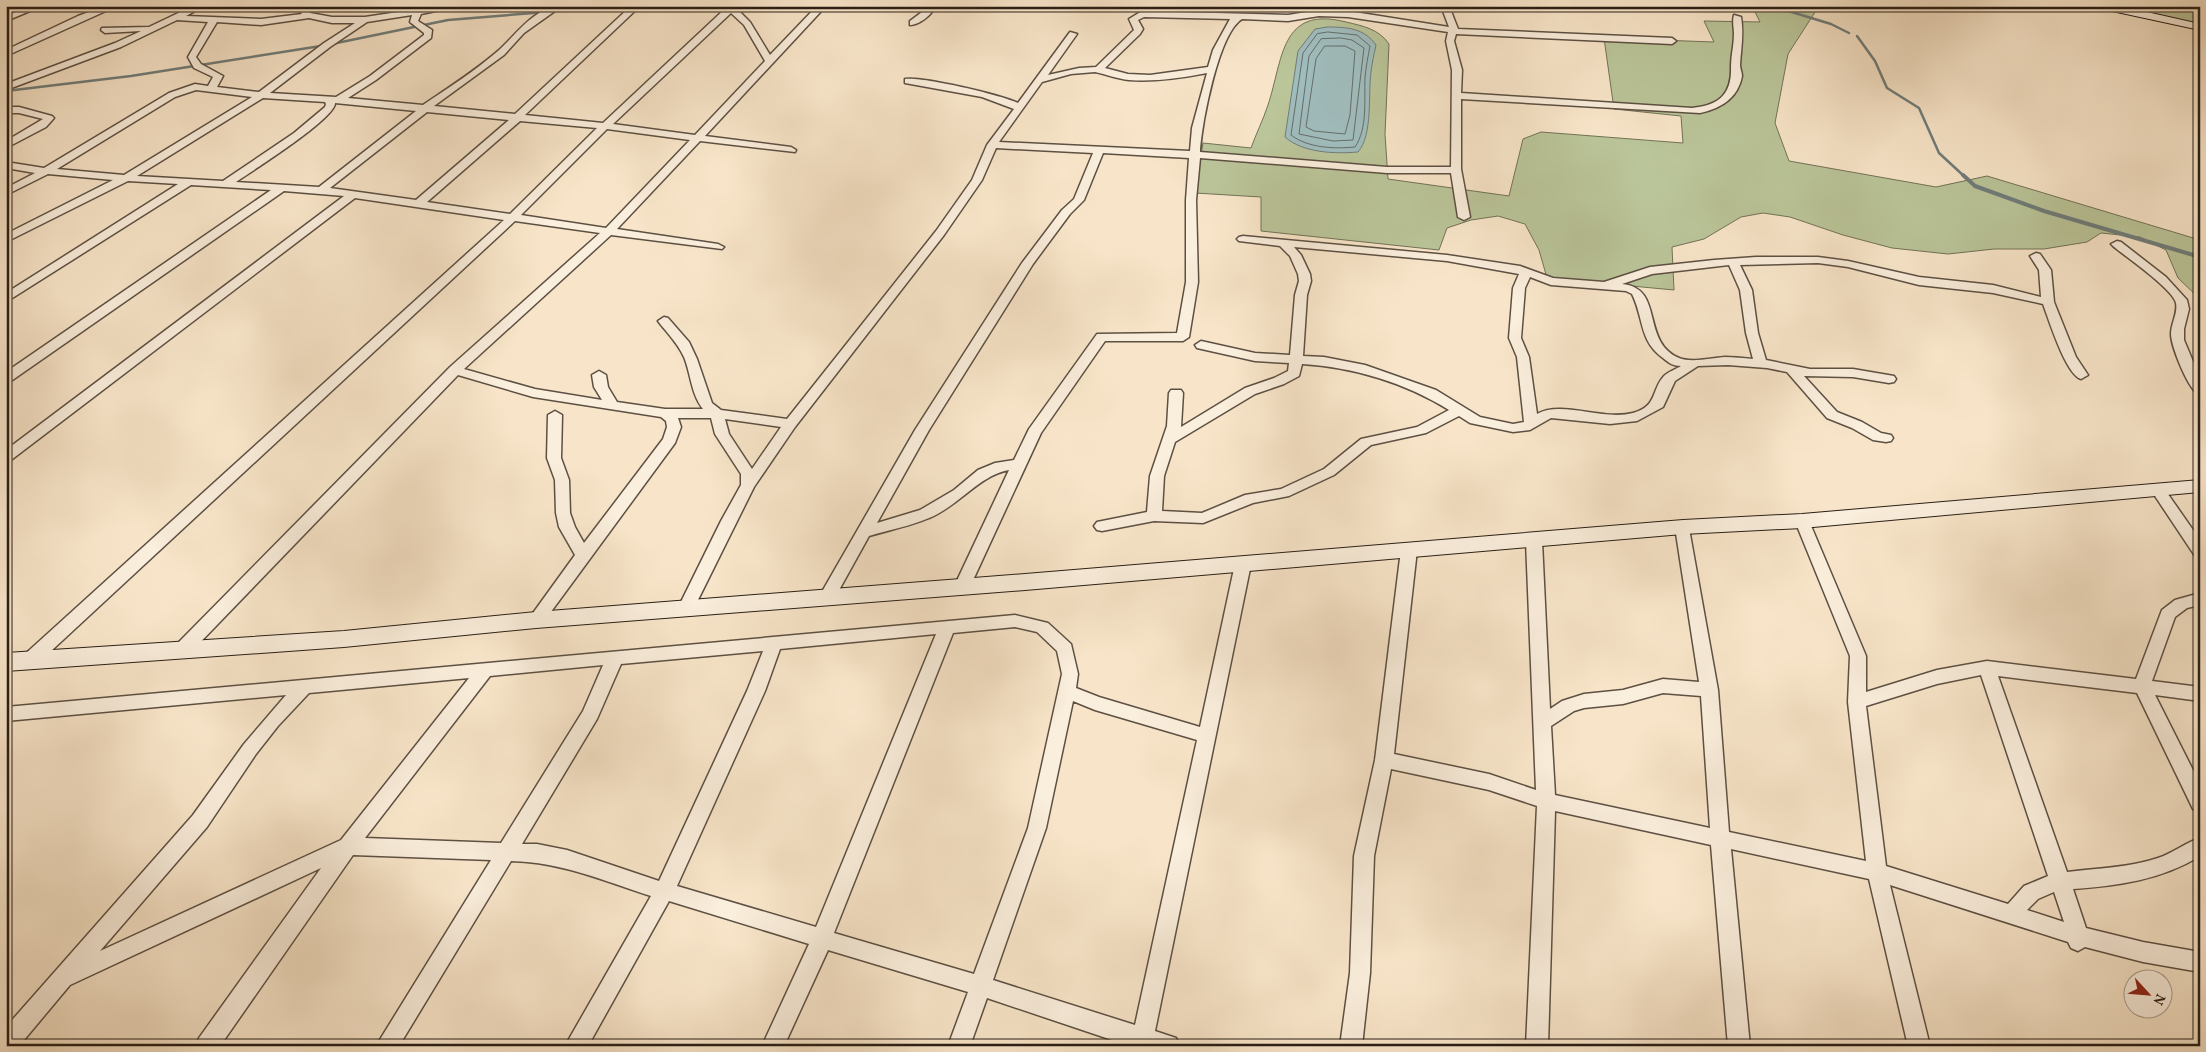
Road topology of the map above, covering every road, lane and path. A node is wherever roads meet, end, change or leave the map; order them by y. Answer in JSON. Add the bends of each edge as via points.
{"nodes":[{"id":1,"x":38,"y":6,"type":"edge"},
{"id":2,"x":113,"y":6,"type":"edge"},
{"id":3,"x":200,"y":6,"type":"edge"},
{"id":4,"x":291,"y":6,"type":"edge"},
{"id":5,"x":456,"y":6,"type":"edge"},
{"id":6,"x":467,"y":6,"type":"edge"},
{"id":7,"x":507,"y":6,"type":"edge"},
{"id":8,"x":558,"y":6,"type":"edge"},
{"id":9,"x":636,"y":6,"type":"edge"},
{"id":10,"x":822,"y":6,"type":"edge"},
{"id":11,"x":931,"y":6,"type":"edge"},
{"id":12,"x":1445,"y":6,"type":"edge"},
{"id":13,"x":2103,"y":6,"type":"edge"},
{"id":14,"x":732,"y":7,"type":"edge"},
{"id":15,"x":308,"y":10,"type":"edge"},
{"id":16,"x":412,"y":10,"type":"edge"},
{"id":17,"x":1382,"y":10,"type":"dead end"},
{"id":18,"x":1241,"y":16,"type":"junction"},
{"id":19,"x":1737,"y":17,"type":"dead end"},
{"id":20,"x":175,"y":18,"type":"junction"},
{"id":21,"x":6,"y":19,"type":"edge"},
{"id":22,"x":213,"y":19,"type":"junction"},
{"id":23,"x":365,"y":20,"type":"junction"},
{"id":24,"x":1408,"y":22,"type":"junction"},
{"id":25,"x":913,"y":23,"type":"dead end"},
{"id":26,"x":2200,"y":27,"type":"edge"},
{"id":27,"x":155,"y":28,"type":"junction"},
{"id":28,"x":106,"y":30,"type":"dead end"},
{"id":29,"x":1454,"y":31,"type":"junction"},
{"id":30,"x":1073,"y":34,"type":"dead end"},
{"id":31,"x":1672,"y":41,"type":"dead end"},
{"id":32,"x":6,"y":53,"type":"edge"},
{"id":33,"x":770,"y":62,"type":"junction"},
{"id":34,"x":1212,"y":69,"type":"junction"},
{"id":35,"x":1098,"y":70,"type":"junction"},
{"id":36,"x":1041,"y":80,"type":"junction"},
{"id":37,"x":908,"y":81,"type":"dead end"},
{"id":38,"x":6,"y":87,"type":"edge"},
{"id":39,"x":211,"y":89,"type":"junction"},
{"id":40,"x":373,"y":91,"type":"junction"},
{"id":41,"x":261,"y":95,"type":"junction"},
{"id":42,"x":1456,"y":98,"type":"junction"},
{"id":43,"x":333,"y":100,"type":"junction"},
{"id":44,"x":1020,"y":108,"type":"junction"},
{"id":45,"x":6,"y":110,"type":"edge"},
{"id":46,"x":423,"y":110,"type":"junction"},
{"id":47,"x":518,"y":117,"type":"junction"},
{"id":48,"x":605,"y":126,"type":"junction"},
{"id":49,"x":698,"y":138,"type":"junction"},
{"id":50,"x":6,"y":145,"type":"edge"},
{"id":51,"x":992,"y":145,"type":"junction"},
{"id":52,"x":791,"y":150,"type":"dead end"},
{"id":53,"x":1099,"y":150,"type":"junction"},
{"id":54,"x":1194,"y":156,"type":"junction"},
{"id":55,"x":6,"y":165,"type":"edge"},
{"id":56,"x":1456,"y":169,"type":"junction"},
{"id":57,"x":46,"y":171,"type":"junction"},
{"id":58,"x":126,"y":178,"type":"junction"},
{"id":59,"x":189,"y":182,"type":"junction"},
{"id":60,"x":224,"y":184,"type":"junction"},
{"id":61,"x":281,"y":188,"type":"junction"},
{"id":62,"x":321,"y":190,"type":"junction"},
{"id":63,"x":6,"y":192,"type":"edge"},
{"id":64,"x":351,"y":196,"type":"junction"},
{"id":65,"x":417,"y":205,"type":"junction"},
{"id":66,"x":513,"y":217,"type":"junction"},
{"id":67,"x":1464,"y":217,"type":"dead end"},
{"id":68,"x":608,"y":232,"type":"junction"},
{"id":69,"x":6,"y":239,"type":"edge"},
{"id":70,"x":1243,"y":240,"type":"dead end"},
{"id":71,"x":1283,"y":242,"type":"junction"},
{"id":72,"x":2117,"y":244,"type":"dead end"},
{"id":73,"x":718,"y":248,"type":"dead end"},
{"id":74,"x":2036,"y":256,"type":"dead end"},
{"id":75,"x":1734,"y":261,"type":"junction"},
{"id":76,"x":1526,"y":272,"type":"junction"},
{"id":77,"x":1605,"y":286,"type":"junction"},
{"id":78,"x":6,"y":298,"type":"edge"},
{"id":79,"x":2048,"y":302,"type":"junction"},
{"id":80,"x":664,"y":321,"type":"dead end"},
{"id":81,"x":1201,"y":345,"type":"dead end"},
{"id":82,"x":1664,"y":355,"type":"junction"},
{"id":83,"x":1295,"y":360,"type":"junction"},
{"id":84,"x":1696,"y":363,"type":"junction"},
{"id":85,"x":1760,"y":363,"type":"junction"},
{"id":86,"x":1790,"y":368,"type":"junction"},
{"id":87,"x":456,"y":370,"type":"junction"},
{"id":88,"x":599,"y":375,"type":"dead end"},
{"id":89,"x":2082,"y":375,"type":"dead end"},
{"id":90,"x":6,"y":378,"type":"edge"},
{"id":91,"x":1669,"y":379,"type":"junction"},
{"id":92,"x":1889,"y":379,"type":"dead end"},
{"id":93,"x":698,"y":387,"type":"junction"},
{"id":94,"x":2200,"y":391,"type":"edge"},
{"id":95,"x":1176,"y":393,"type":"dead end"},
{"id":96,"x":612,"y":406,"type":"junction"},
{"id":97,"x":1460,"y":411,"type":"junction"},
{"id":98,"x":665,"y":413,"type":"junction"},
{"id":99,"x":682,"y":414,"type":"junction"},
{"id":100,"x":717,"y":414,"type":"junction"},
{"id":101,"x":556,"y":415,"type":"dead end"},
{"id":102,"x":790,"y":424,"type":"junction"},
{"id":103,"x":1530,"y":424,"type":"junction"},
{"id":104,"x":1886,"y":438,"type":"dead end"},
{"id":105,"x":1169,"y":440,"type":"junction"},
{"id":106,"x":6,"y":456,"type":"edge"},
{"id":107,"x":1019,"y":464,"type":"junction"},
{"id":108,"x":748,"y":485,"type":"junction"},
{"id":109,"x":2200,"y":486,"type":"edge"},
{"id":110,"x":2158,"y":490,"type":"junction"},
{"id":111,"x":1154,"y":516,"type":"junction"},
{"id":112,"x":1802,"y":521,"type":"junction"},
{"id":113,"x":1102,"y":526,"type":"dead end"},
{"id":114,"x":1683,"y":527,"type":"junction"},
{"id":115,"x":864,"y":532,"type":"junction"},
{"id":116,"x":1534,"y":540,"type":"junction"},
{"id":117,"x":1409,"y":550,"type":"junction"},
{"id":118,"x":2200,"y":552,"type":"edge"},
{"id":119,"x":583,"y":555,"type":"junction"},
{"id":120,"x":1243,"y":564,"type":"junction"},
{"id":121,"x":962,"y":587,"type":"junction"},
{"id":122,"x":827,"y":597,"type":"junction"},
{"id":123,"x":2200,"y":599,"type":"edge"},
{"id":124,"x":686,"y":608,"type":"junction"},
{"id":125,"x":536,"y":620,"type":"junction"},
{"id":126,"x":946,"y":627,"type":"junction"},
{"id":127,"x":774,"y":642,"type":"junction"},
{"id":128,"x":183,"y":649,"type":"junction"},
{"id":129,"x":615,"y":656,"type":"junction"},
{"id":130,"x":30,"y":660,"type":"junction"},
{"id":131,"x":6,"y":662,"type":"edge"},
{"id":132,"x":1988,"y":668,"type":"junction"},
{"id":133,"x":486,"y":669,"type":"junction"},
{"id":134,"x":305,"y":686,"type":"junction"},
{"id":135,"x":2142,"y":686,"type":"junction"},
{"id":136,"x":1709,"y":690,"type":"junction"},
{"id":137,"x":1066,"y":691,"type":"junction"},
{"id":138,"x":2200,"y":694,"type":"edge"},
{"id":139,"x":1857,"y":702,"type":"junction"},
{"id":140,"x":6,"y":714,"type":"edge"},
{"id":141,"x":1542,"y":723,"type":"junction"},
{"id":142,"x":1206,"y":736,"type":"junction"},
{"id":143,"x":1384,"y":760,"type":"junction"},
{"id":144,"x":1546,"y":801,"type":"junction"},
{"id":145,"x":2200,"y":802,"type":"edge"},
{"id":146,"x":1720,"y":838,"type":"junction"},
{"id":147,"x":348,"y":846,"type":"junction"},
{"id":148,"x":2200,"y":846,"type":"edge"},
{"id":149,"x":505,"y":852,"type":"junction"},
{"id":150,"x":1877,"y":872,"type":"junction"},
{"id":151,"x":2060,"y":880,"type":"junction"},
{"id":152,"x":665,"y":890,"type":"junction"},
{"id":153,"x":2012,"y":916,"type":"junction"},
{"id":154,"x":822,"y":938,"type":"junction"},
{"id":155,"x":2078,"y":939,"type":"junction"},
{"id":156,"x":2200,"y":962,"type":"edge"},
{"id":157,"x":64,"y":978,"type":"junction"},
{"id":158,"x":980,"y":986,"type":"junction"},
{"id":159,"x":1142,"y":1042,"type":"edge"},
{"id":160,"x":6,"y":1044,"type":"edge"},
{"id":161,"x":206,"y":1046,"type":"edge"},
{"id":162,"x":388,"y":1046,"type":"edge"},
{"id":163,"x":576,"y":1046,"type":"edge"},
{"id":164,"x":773,"y":1046,"type":"edge"},
{"id":165,"x":959,"y":1046,"type":"edge"},
{"id":166,"x":1168,"y":1046,"type":"edge"},
{"id":167,"x":1351,"y":1046,"type":"edge"},
{"id":168,"x":1537,"y":1046,"type":"edge"},
{"id":169,"x":1739,"y":1046,"type":"edge"},
{"id":170,"x":1920,"y":1046,"type":"edge"}],
"edges":[{"from":1,"to":21,"type":"street"},
{"from":2,"to":32,"type":"street"},
{"from":3,"to":20,"type":"street"},
{"from":4,"to":15,"type":"street"},
{"from":5,"to":16,"type":"street"},
{"from":6,"to":7,"type":"street"},
{"from":8,"to":46,"type":"street","via":[[521,31],[501,53]]},
{"from":9,"to":47,"type":"street"},
{"from":10,"to":33,"type":"street"},
{"from":11,"to":25,"type":"street"},
{"from":12,"to":29,"type":"street"},
{"from":13,"to":26,"type":"main road"},
{"from":14,"to":33,"type":"street"},
{"from":14,"to":48,"type":"street"},
{"from":15,"to":22,"type":"street","via":[[272,21]]},
{"from":15,"to":23,"type":"street","via":[[332,20]]},
{"from":16,"to":23,"type":"street"},
{"from":16,"to":40,"type":"street","via":[[414,22],[429,32],[428,36]]},
{"from":17,"to":24,"type":"street"},
{"from":18,"to":24,"type":"street","via":[[1288,18],[1335,14]]},
{"from":18,"to":34,"type":"street","via":[[1233,22],[1217,50]]},
{"from":18,"to":35,"type":"street","via":[[1138,16],[1133,19],[1139,29],[1137,32]]},
{"from":19,"to":42,"type":"street","via":[[1738,74],[1729,94],[1713,108],[1692,110],[1475,96]]},
{"from":20,"to":22,"type":"street"},
{"from":20,"to":27,"type":"street"},
{"from":22,"to":39,"type":"street","via":[[192,57],[196,66],[218,76]]},
{"from":23,"to":41,"type":"street"},
{"from":24,"to":29,"type":"street"},
{"from":27,"to":28,"type":"street"},
{"from":27,"to":38,"type":"street"},
{"from":29,"to":31,"type":"street"},
{"from":29,"to":42,"type":"street","via":[[1450,41],[1456,70]]},
{"from":30,"to":36,"type":"street"},
{"from":33,"to":49,"type":"street"},
{"from":34,"to":35,"type":"street","via":[[1166,77],[1126,77]]},
{"from":34,"to":54,"type":"street","via":[[1197,128]]},
{"from":35,"to":36,"type":"street"},
{"from":36,"to":44,"type":"street"},
{"from":37,"to":44,"type":"street","via":[[991,97]]},
{"from":39,"to":41,"type":"street"},
{"from":39,"to":57,"type":"street","via":[[195,87],[172,95]]},
{"from":40,"to":43,"type":"street"},
{"from":40,"to":43,"type":"street"},
{"from":40,"to":46,"type":"street"},
{"from":41,"to":43,"type":"street"},
{"from":41,"to":58,"type":"street"},
{"from":42,"to":56,"type":"street"},
{"from":43,"to":60,"type":"street","via":[[330,108],[298,135]]},
{"from":44,"to":51,"type":"street"},
{"from":45,"to":50,"type":"street","via":[[20,110],[49,118],[43,125]]},
{"from":46,"to":47,"type":"street"},
{"from":46,"to":62,"type":"street"},
{"from":47,"to":48,"type":"street"},
{"from":47,"to":65,"type":"street"},
{"from":48,"to":49,"type":"street"},
{"from":48,"to":66,"type":"street"},
{"from":49,"to":52,"type":"street"},
{"from":49,"to":68,"type":"street"},
{"from":51,"to":53,"type":"street"},
{"from":51,"to":102,"type":"street","via":[[977,180],[940,233]]},
{"from":53,"to":54,"type":"street"},
{"from":53,"to":115,"type":"street","via":[[1079,200],[1066,212],[1028,263],[922,430]]},
{"from":54,"to":56,"type":"street","via":[[1387,170]]},
{"from":54,"to":107,"type":"street","via":[[1192,282],[1183,337],[1101,337],[1034,432]]},
{"from":55,"to":57,"type":"street"},
{"from":56,"to":67,"type":"street"},
{"from":57,"to":58,"type":"street"},
{"from":57,"to":63,"type":"street"},
{"from":58,"to":59,"type":"street"},
{"from":58,"to":69,"type":"street","via":[[85,196]]},
{"from":59,"to":60,"type":"street"},
{"from":59,"to":78,"type":"street"},
{"from":60,"to":61,"type":"street"},
{"from":61,"to":62,"type":"street"},
{"from":61,"to":90,"type":"street"},
{"from":62,"to":64,"type":"street"},
{"from":64,"to":65,"type":"street"},
{"from":64,"to":106,"type":"street"},
{"from":65,"to":66,"type":"street"},
{"from":66,"to":68,"type":"street"},
{"from":66,"to":130,"type":"street"},
{"from":68,"to":73,"type":"street"},
{"from":68,"to":87,"type":"street"},
{"from":70,"to":71,"type":"street"},
{"from":71,"to":76,"type":"street","via":[[1447,258]]},
{"from":71,"to":83,"type":"street","via":[[1295,255],[1305,281]]},
{"from":72,"to":94,"type":"street","via":[[2172,288],[2180,299],[2183,313],[2177,334]]},
{"from":74,"to":79,"type":"street","via":[[2045,270]]},
{"from":75,"to":77,"type":"street","via":[[1650,271]]},
{"from":75,"to":79,"type":"street","via":[[1818,260],[1913,280],[1993,289]]},
{"from":75,"to":85,"type":"street","via":[[1746,290]]},
{"from":76,"to":77,"type":"street","via":[[1551,281]]},
{"from":76,"to":103,"type":"street","via":[[1519,288],[1515,338],[1523,357]]},
{"from":77,"to":82,"type":"street","via":[[1637,292],[1652,342]]},
{"from":79,"to":89,"type":"street","via":[[2070,357]]},
{"from":80,"to":93,"type":"street","via":[[683,342]]},
{"from":81,"to":83,"type":"street","via":[[1255,358]]},
{"from":82,"to":84,"type":"street","via":[[1682,363]]},
{"from":82,"to":91,"type":"street","via":[[1670,365]]},
{"from":83,"to":97,"type":"street","via":[[1324,361],[1380,374],[1431,393]]},
{"from":83,"to":105,"type":"street","via":[[1296,369],[1290,377],[1250,391]]},
{"from":84,"to":85,"type":"street"},
{"from":84,"to":91,"type":"street"},
{"from":85,"to":86,"type":"street"},
{"from":86,"to":92,"type":"street","via":[[1810,373]]},
{"from":86,"to":104,"type":"street","via":[[1832,416]]},
{"from":87,"to":96,"type":"street","via":[[533,394]]},
{"from":87,"to":128,"type":"street"},
{"from":88,"to":96,"type":"street"},
{"from":91,"to":103,"type":"street","via":[[1658,404],[1636,417],[1610,420],[1549,413]]},
{"from":93,"to":99,"type":"street"},
{"from":93,"to":100,"type":"street","via":[[707,406]]},
{"from":95,"to":105,"type":"street","via":[[1174,426]]},
{"from":96,"to":98,"type":"street"},
{"from":97,"to":103,"type":"street","via":[[1485,424],[1513,428]]},
{"from":97,"to":111,"type":"street","via":[[1446,415],[1421,430],[1366,442],[1329,472],[1284,493],[1250,500],[1203,518]]},
{"from":98,"to":99,"type":"street"},
{"from":98,"to":119,"type":"street","via":[[673,420],[670,440]]},
{"from":99,"to":100,"type":"street"},
{"from":100,"to":102,"type":"street"},
{"from":100,"to":108,"type":"street","via":[[722,434],[748,474]]},
{"from":101,"to":119,"type":"street","via":[[554,458],[562,480],[563,513]]},
{"from":102,"to":108,"type":"street"},
{"from":105,"to":111,"type":"street","via":[[1156,476]]},
{"from":107,"to":115,"type":"street","via":[[983,473],[925,514]]},
{"from":107,"to":121,"type":"street"},
{"from":108,"to":124,"type":"street"},
{"from":109,"to":110,"type":"main road"},
{"from":110,"to":112,"type":"main road"},
{"from":110,"to":118,"type":"street"},
{"from":111,"to":113,"type":"street"},
{"from":112,"to":114,"type":"main road"},
{"from":112,"to":139,"type":"street","via":[[1858,656]]},
{"from":114,"to":116,"type":"main road"},
{"from":114,"to":136,"type":"street"},
{"from":115,"to":122,"type":"street"},
{"from":116,"to":117,"type":"main road"},
{"from":116,"to":141,"type":"street"},
{"from":117,"to":120,"type":"main road"},
{"from":117,"to":143,"type":"street"},
{"from":119,"to":125,"type":"street"},
{"from":120,"to":121,"type":"main road"},
{"from":120,"to":142,"type":"street"},
{"from":121,"to":122,"type":"main road"},
{"from":122,"to":124,"type":"main road"},
{"from":123,"to":135,"type":"street","via":[[2181,604],[2168,614]]},
{"from":124,"to":125,"type":"main road"},
{"from":125,"to":128,"type":"main road","via":[[344,639]]},
{"from":126,"to":127,"type":"street"},
{"from":126,"to":137,"type":"street","via":[[1015,621],[1042,627],[1065,648],[1070,674]]},
{"from":126,"to":154,"type":"street"},
{"from":127,"to":129,"type":"street"},
{"from":127,"to":152,"type":"street","via":[[756,691]]},
{"from":128,"to":130,"type":"main road"},
{"from":129,"to":133,"type":"street"},
{"from":129,"to":149,"type":"street","via":[[591,714]]},
{"from":130,"to":131,"type":"main road"},
{"from":132,"to":135,"type":"street"},
{"from":132,"to":139,"type":"street","via":[[1922,680]]},
{"from":132,"to":151,"type":"street"},
{"from":133,"to":134,"type":"street"},
{"from":133,"to":147,"type":"street"},
{"from":134,"to":140,"type":"street"},
{"from":134,"to":157,"type":"street","via":[[250,749],[200,821]]},
{"from":135,"to":138,"type":"street"},
{"from":135,"to":145,"type":"street"},
{"from":136,"to":141,"type":"street","via":[[1663,686],[1623,697],[1584,700]]},
{"from":136,"to":146,"type":"street"},
{"from":137,"to":142,"type":"street","via":[[1095,703]]},
{"from":137,"to":158,"type":"street","via":[[1037,828]]},
{"from":139,"to":150,"type":"street"},
{"from":141,"to":144,"type":"street"},
{"from":142,"to":159,"type":"street"},
{"from":143,"to":144,"type":"street","via":[[1489,782]]},
{"from":143,"to":167,"type":"street","via":[[1364,856],[1360,973]]},
{"from":144,"to":146,"type":"street"},
{"from":144,"to":168,"type":"street"},
{"from":146,"to":150,"type":"street"},
{"from":146,"to":169,"type":"street"},
{"from":147,"to":149,"type":"street"},
{"from":147,"to":157,"type":"street"},
{"from":147,"to":161,"type":"street"},
{"from":148,"to":151,"type":"street","via":[[2174,862],[2146,871]]},
{"from":149,"to":152,"type":"street","via":[[537,853],[567,860]]},
{"from":149,"to":162,"type":"street"},
{"from":150,"to":153,"type":"street"},
{"from":150,"to":170,"type":"street"},
{"from":151,"to":153,"type":"street","via":[[2029,894],[2019,902]]},
{"from":151,"to":155,"type":"street"},
{"from":152,"to":154,"type":"street"},
{"from":152,"to":163,"type":"street"},
{"from":153,"to":155,"type":"street"},
{"from":154,"to":158,"type":"street"},
{"from":154,"to":164,"type":"street"},
{"from":155,"to":156,"type":"street"},
{"from":157,"to":160,"type":"street"},
{"from":158,"to":159,"type":"street"},
{"from":158,"to":165,"type":"street"},
{"from":159,"to":166,"type":"street"}]}
